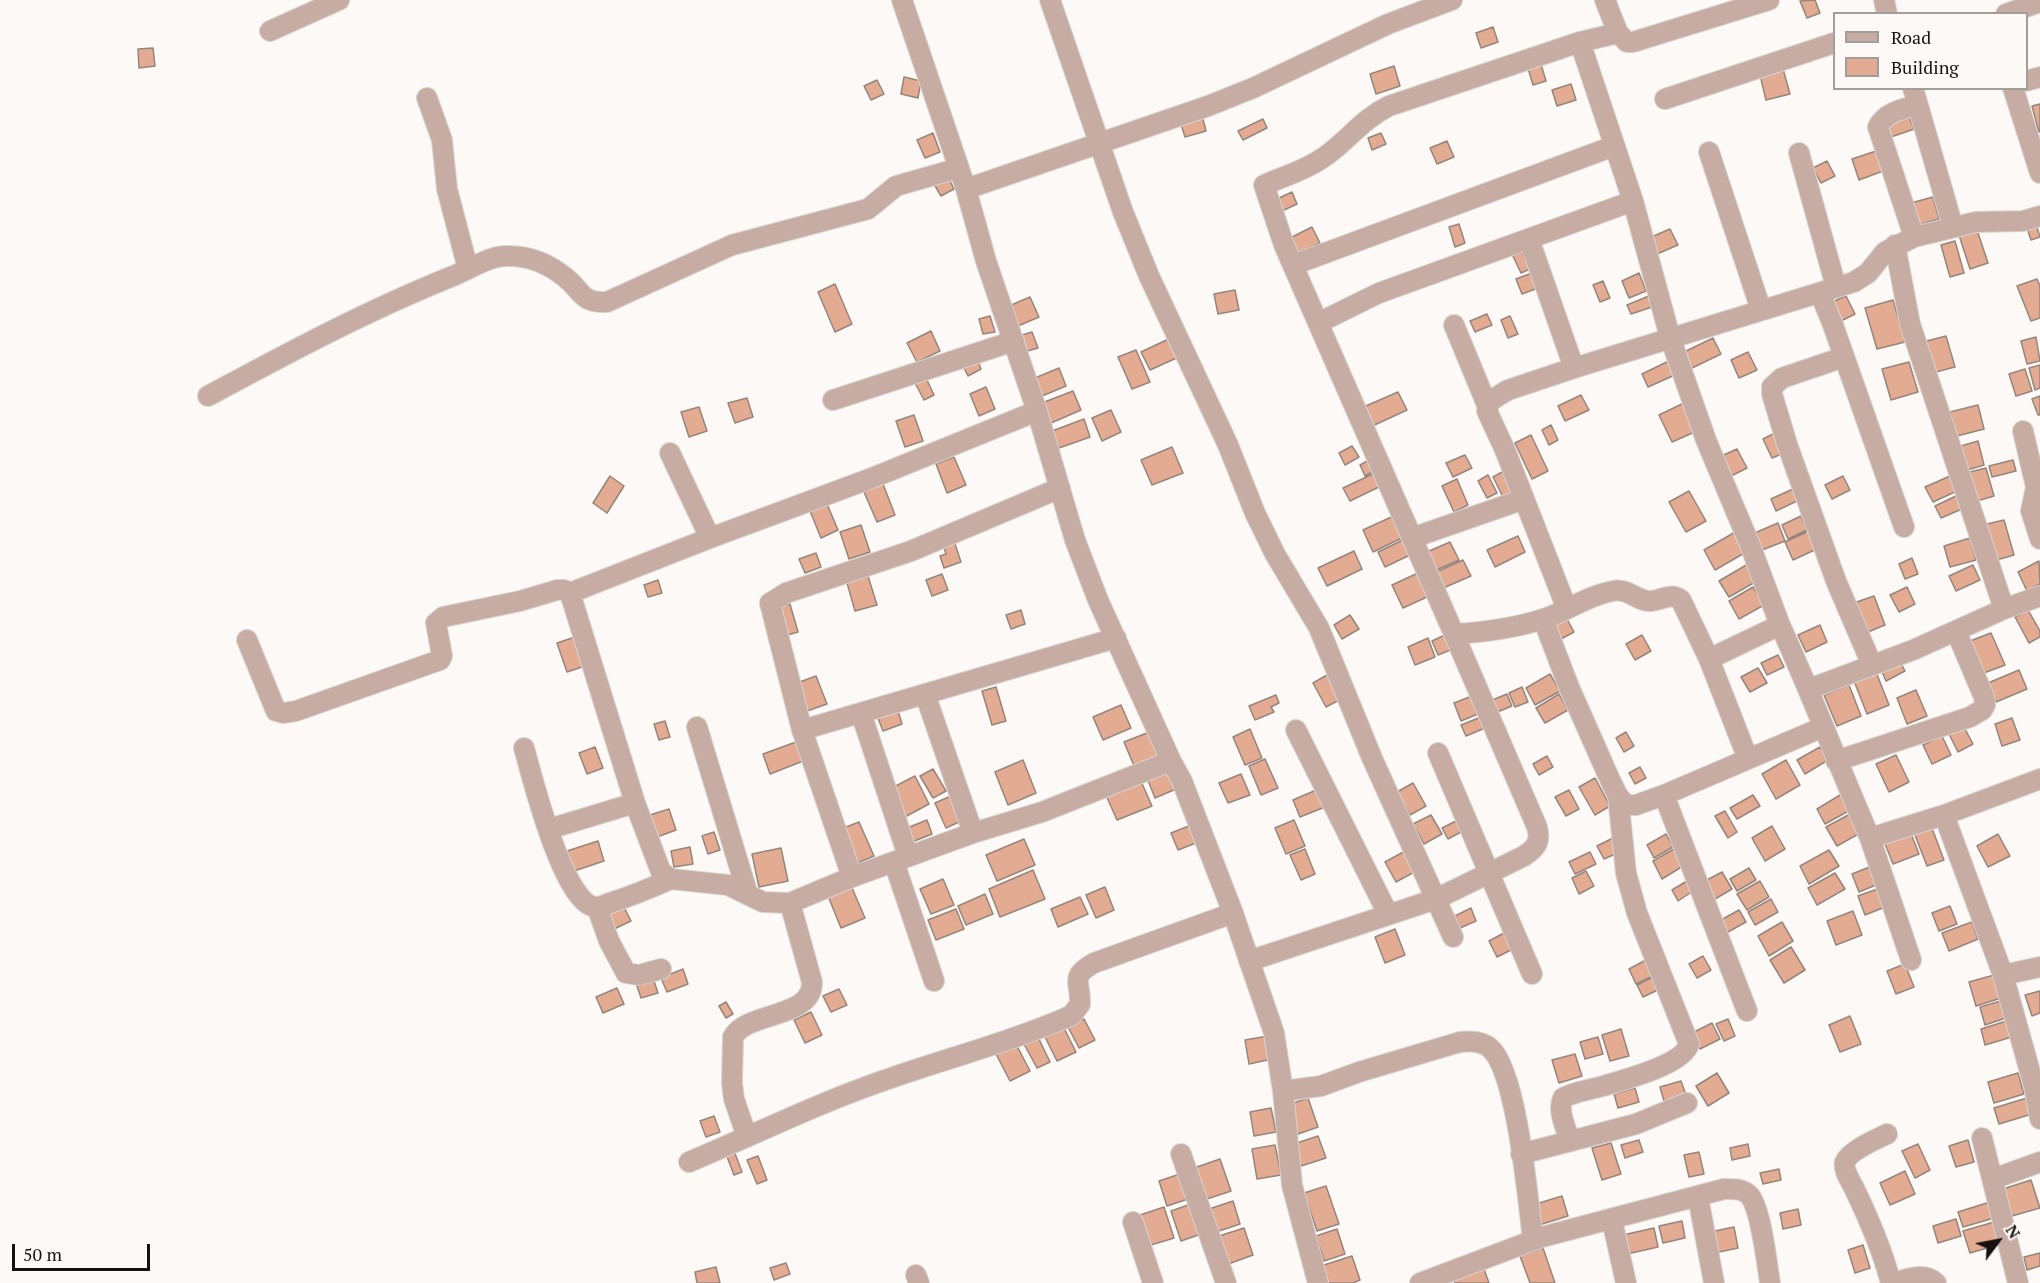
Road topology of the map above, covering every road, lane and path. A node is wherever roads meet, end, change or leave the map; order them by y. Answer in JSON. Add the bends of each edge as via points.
{"nodes":[{"id":1,"x":339,"y":0,"type":"edge"},
{"id":2,"x":902,"y":0,"type":"edge"},
{"id":3,"x":1050,"y":0,"type":"edge"},
{"id":4,"x":1452,"y":0,"type":"edge"},
{"id":5,"x":1605,"y":0,"type":"edge"},
{"id":6,"x":1769,"y":0,"type":"edge"},
{"id":7,"x":2040,"y":2,"type":"edge"},
{"id":8,"x":2012,"y":12,"type":"edge"},
{"id":9,"x":270,"y":31,"type":"dead end"},
{"id":10,"x":1618,"y":33,"type":"junction"},
{"id":11,"x":1580,"y":42,"type":"junction"},
{"id":12,"x":1833,"y":44,"type":"edge"},
{"id":13,"x":2014,"y":90,"type":"edge"},
{"id":14,"x":1915,"y":97,"type":"edge"},
{"id":15,"x":427,"y":98,"type":"dead end"},
{"id":16,"x":1665,"y":99,"type":"dead end"},
{"id":17,"x":1100,"y":142,"type":"junction"},
{"id":18,"x":1614,"y":147,"type":"junction"},
{"id":19,"x":1709,"y":152,"type":"dead end"},
{"id":20,"x":1799,"y":153,"type":"dead end"},
{"id":21,"x":958,"y":168,"type":"junction"},
{"id":22,"x":2040,"y":173,"type":"edge"},
{"id":23,"x":966,"y":189,"type":"junction"},
{"id":24,"x":1633,"y":201,"type":"junction"},
{"id":25,"x":2040,"y":216,"type":"edge"},
{"id":26,"x":1953,"y":227,"type":"junction"},
{"id":27,"x":1914,"y":237,"type":"junction"},
{"id":28,"x":1530,"y":239,"type":"junction"},
{"id":29,"x":1895,"y":245,"type":"junction"},
{"id":30,"x":1293,"y":265,"type":"junction"},
{"id":31,"x":468,"y":269,"type":"junction"},
{"id":32,"x":1828,"y":290,"type":"junction"},
{"id":33,"x":1761,"y":310,"type":"junction"},
{"id":34,"x":1318,"y":323,"type":"junction"},
{"id":35,"x":1454,"y":325,"type":"dead end"},
{"id":36,"x":1670,"y":337,"type":"junction"},
{"id":37,"x":1014,"y":341,"type":"junction"},
{"id":38,"x":1844,"y":357,"type":"junction"},
{"id":39,"x":1574,"y":368,"type":"junction"},
{"id":40,"x":208,"y":396,"type":"dead end"},
{"id":41,"x":834,"y":400,"type":"dead end"},
{"id":42,"x":1487,"y":405,"type":"junction"},
{"id":43,"x":1037,"y":411,"type":"junction"},
{"id":44,"x":2023,"y":431,"type":"dead end"},
{"id":45,"x":670,"y":453,"type":"dead end"},
{"id":46,"x":1060,"y":488,"type":"junction"},
{"id":47,"x":1524,"y":499,"type":"junction"},
{"id":48,"x":1904,"y":527,"type":"dead end"},
{"id":49,"x":710,"y":538,"type":"junction"},
{"id":50,"x":1412,"y":538,"type":"junction"},
{"id":51,"x":2040,"y":539,"type":"edge"},
{"id":52,"x":570,"y":593,"type":"junction"},
{"id":53,"x":2040,"y":596,"type":"edge"},
{"id":54,"x":1567,"y":609,"type":"junction"},
{"id":55,"x":2004,"y":609,"type":"junction"},
{"id":56,"x":1543,"y":619,"type":"junction"},
{"id":57,"x":1780,"y":625,"type":"junction"},
{"id":58,"x":1956,"y":631,"type":"junction"},
{"id":59,"x":1454,"y":634,"type":"junction"},
{"id":60,"x":1116,"y":638,"type":"junction"},
{"id":61,"x":247,"y":640,"type":"dead end"},
{"id":62,"x":1709,"y":659,"type":"junction"},
{"id":63,"x":1872,"y":665,"type":"junction"},
{"id":64,"x":1809,"y":689,"type":"junction"},
{"id":65,"x":925,"y":694,"type":"junction"},
{"id":66,"x":861,"y":713,"type":"junction"},
{"id":67,"x":697,"y":727,"type":"dead end"},
{"id":68,"x":1824,"y":727,"type":"junction"},
{"id":69,"x":802,"y":730,"type":"junction"},
{"id":70,"x":1296,"y":730,"type":"dead end"},
{"id":71,"x":524,"y":748,"type":"dead end"},
{"id":72,"x":1438,"y":753,"type":"dead end"},
{"id":73,"x":1748,"y":759,"type":"junction"},
{"id":74,"x":1171,"y":761,"type":"junction"},
{"id":75,"x":1836,"y":761,"type":"junction"},
{"id":76,"x":2040,"y":779,"type":"edge"},
{"id":77,"x":1664,"y":795,"type":"junction"},
{"id":78,"x":1618,"y":796,"type":"junction"},
{"id":79,"x":635,"y":803,"type":"junction"},
{"id":80,"x":1944,"y":815,"type":"junction"},
{"id":81,"x":549,"y":829,"type":"junction"},
{"id":82,"x":973,"y":833,"type":"junction"},
{"id":83,"x":1870,"y":838,"type":"junction"},
{"id":84,"x":902,"y":859,"type":"junction"},
{"id":85,"x":1490,"y":874,"type":"junction"},
{"id":86,"x":852,"y":877,"type":"junction"},
{"id":87,"x":671,"y":879,"type":"junction"},
{"id":88,"x":748,"y":895,"type":"junction"},
{"id":89,"x":1436,"y":898,"type":"junction"},
{"id":90,"x":790,"y":903,"type":"junction"},
{"id":91,"x":597,"y":907,"type":"junction"},
{"id":92,"x":1233,"y":913,"type":"junction"},
{"id":93,"x":1388,"y":914,"type":"junction"},
{"id":94,"x":1453,"y":937,"type":"dead end"},
{"id":95,"x":1911,"y":960,"type":"dead end"},
{"id":96,"x":1249,"y":961,"type":"junction"},
{"id":97,"x":2040,"y":967,"type":"edge"},
{"id":98,"x":661,"y":969,"type":"dead end"},
{"id":99,"x":1532,"y":974,"type":"dead end"},
{"id":100,"x":2003,"y":975,"type":"junction"},
{"id":101,"x":934,"y":981,"type":"dead end"},
{"id":102,"x":1748,"y":1011,"type":"dead end"},
{"id":103,"x":1283,"y":1091,"type":"junction"},
{"id":104,"x":1687,"y":1103,"type":"dead end"},
{"id":105,"x":2040,"y":1119,"type":"edge"},
{"id":106,"x":1887,"y":1134,"type":"dead end"},
{"id":107,"x":747,"y":1137,"type":"junction"},
{"id":108,"x":1982,"y":1138,"type":"dead end"},
{"id":109,"x":1570,"y":1141,"type":"junction"},
{"id":110,"x":1181,"y":1154,"type":"dead end"},
{"id":111,"x":1521,"y":1154,"type":"junction"},
{"id":112,"x":689,"y":1162,"type":"dead end"},
{"id":113,"x":2040,"y":1162,"type":"edge"},
{"id":114,"x":1993,"y":1179,"type":"junction"},
{"id":115,"x":1698,"y":1197,"type":"junction"},
{"id":116,"x":1612,"y":1220,"type":"junction"},
{"id":117,"x":1133,"y":1222,"type":"dead end"},
{"id":118,"x":1533,"y":1240,"type":"junction"},
{"id":119,"x":1153,"y":1283,"type":"edge"},
{"id":120,"x":1226,"y":1283,"type":"edge"},
{"id":121,"x":1318,"y":1283,"type":"edge"},
{"id":122,"x":1419,"y":1283,"type":"edge"},
{"id":123,"x":1626,"y":1283,"type":"edge"},
{"id":124,"x":1714,"y":1283,"type":"edge"},
{"id":125,"x":1770,"y":1283,"type":"edge"},
{"id":126,"x":1936,"y":1283,"type":"edge"},
{"id":127,"x":2018,"y":1283,"type":"edge"}],
"edges":[{"from":1,"to":9,"type":"street"},
{"from":2,"to":21,"type":"street"},
{"from":3,"to":17,"type":"street"},
{"from":4,"to":17,"type":"street","via":[[1388,24],[1226,98]]},
{"from":5,"to":10,"type":"street"},
{"from":6,"to":10,"type":"street","via":[[1633,42],[1627,42]]},
{"from":7,"to":8,"type":"street"},
{"from":10,"to":11,"type":"street"},
{"from":11,"to":18,"type":"street"},
{"from":11,"to":30,"type":"street","via":[[1389,106],[1374,113],[1325,157],[1264,185]]},
{"from":12,"to":16,"type":"street"},
{"from":13,"to":22,"type":"street"},
{"from":14,"to":26,"type":"street"},
{"from":14,"to":27,"type":"street","via":[[1881,120],[1878,127]]},
{"from":15,"to":31,"type":"street","via":[[442,140],[447,189]]},
{"from":17,"to":23,"type":"street"},
{"from":17,"to":89,"type":"street","via":[[1149,276],[1228,445],[1255,513],[1319,628],[1372,758]]},
{"from":18,"to":24,"type":"street"},
{"from":18,"to":30,"type":"street"},
{"from":19,"to":33,"type":"street"},
{"from":20,"to":32,"type":"street"},
{"from":21,"to":23,"type":"street"},
{"from":21,"to":31,"type":"street","via":[[896,186],[868,209],[732,245],[607,302],[594,302],[546,263],[525,257],[505,256]]},
{"from":23,"to":37,"type":"street"},
{"from":24,"to":28,"type":"street"},
{"from":24,"to":36,"type":"street"},
{"from":25,"to":26,"type":"street"},
{"from":26,"to":27,"type":"street"},
{"from":27,"to":29,"type":"street"},
{"from":28,"to":34,"type":"street","via":[[1379,293]]},
{"from":28,"to":39,"type":"street"},
{"from":29,"to":32,"type":"street","via":[[1879,257],[1868,273]]},
{"from":29,"to":55,"type":"street","via":[[1910,324]]},
{"from":30,"to":34,"type":"street"},
{"from":31,"to":40,"type":"street","via":[[366,313]]},
{"from":32,"to":33,"type":"street"},
{"from":32,"to":38,"type":"street"},
{"from":33,"to":36,"type":"street"},
{"from":34,"to":50,"type":"street"},
{"from":35,"to":42,"type":"street"},
{"from":36,"to":39,"type":"street"},
{"from":36,"to":57,"type":"street","via":[[1706,440]]},
{"from":37,"to":41,"type":"street"},
{"from":37,"to":43,"type":"street"},
{"from":38,"to":48,"type":"street"},
{"from":38,"to":63,"type":"street","via":[[1782,378],[1772,387],[1772,394],[1836,581]]},
{"from":39,"to":42,"type":"street","via":[[1508,390]]},
{"from":42,"to":47,"type":"street","via":[[1486,411]]},
{"from":43,"to":46,"type":"street"},
{"from":43,"to":49,"type":"street"},
{"from":44,"to":51,"type":"street","via":[[2036,487],[2031,511]]},
{"from":45,"to":49,"type":"street"},
{"from":46,"to":60,"type":"street","via":[[1075,540]]},
{"from":46,"to":69,"type":"street","via":[[911,551],[786,593],[770,603]]},
{"from":47,"to":50,"type":"street"},
{"from":47,"to":54,"type":"street"},
{"from":49,"to":52,"type":"street"},
{"from":50,"to":59,"type":"street"},
{"from":52,"to":61,"type":"street","via":[[557,590],[443,617],[436,623],[440,660],[283,713],[272,705]]},
{"from":52,"to":79,"type":"street"},
{"from":53,"to":55,"type":"street"},
{"from":54,"to":56,"type":"street"},
{"from":54,"to":62,"type":"street","via":[[1620,590],[1649,602],[1676,596]]},
{"from":55,"to":58,"type":"street"},
{"from":56,"to":59,"type":"street","via":[[1520,627]]},
{"from":56,"to":78,"type":"street"},
{"from":57,"to":62,"type":"street"},
{"from":57,"to":64,"type":"street"},
{"from":58,"to":63,"type":"street"},
{"from":58,"to":75,"type":"street","via":[[1984,697],[1982,710]]},
{"from":59,"to":85,"type":"street","via":[[1540,837],[1536,848]]},
{"from":60,"to":65,"type":"street"},
{"from":60,"to":74,"type":"street"},
{"from":62,"to":73,"type":"street"},
{"from":63,"to":64,"type":"street"},
{"from":64,"to":68,"type":"street"},
{"from":65,"to":66,"type":"street"},
{"from":65,"to":82,"type":"street"},
{"from":66,"to":69,"type":"street"},
{"from":66,"to":84,"type":"street"},
{"from":67,"to":88,"type":"street"},
{"from":68,"to":73,"type":"street"},
{"from":68,"to":75,"type":"street"},
{"from":69,"to":86,"type":"street"},
{"from":70,"to":93,"type":"street"},
{"from":71,"to":81,"type":"street"},
{"from":72,"to":85,"type":"street"},
{"from":73,"to":77,"type":"street"},
{"from":74,"to":82,"type":"street","via":[[1042,812]]},
{"from":74,"to":92,"type":"street"},
{"from":75,"to":83,"type":"street"},
{"from":76,"to":80,"type":"street"},
{"from":77,"to":78,"type":"street","via":[[1636,805],[1626,805]]},
{"from":77,"to":102,"type":"street"},
{"from":78,"to":109,"type":"street","via":[[1626,873],[1637,913],[1689,1044],[1683,1054],[1653,1070],[1563,1098],[1563,1118]]},
{"from":79,"to":81,"type":"street"},
{"from":79,"to":87,"type":"street","via":[[661,872]]},
{"from":80,"to":83,"type":"street"},
{"from":80,"to":100,"type":"street"},
{"from":81,"to":91,"type":"street","via":[[572,887],[589,905]]},
{"from":82,"to":84,"type":"street"},
{"from":83,"to":95,"type":"street"},
{"from":84,"to":86,"type":"street"},
{"from":84,"to":101,"type":"street"},
{"from":85,"to":89,"type":"street"},
{"from":85,"to":99,"type":"street"},
{"from":86,"to":90,"type":"street"},
{"from":87,"to":88,"type":"street","via":[[728,885]]},
{"from":87,"to":91,"type":"street"},
{"from":88,"to":90,"type":"street","via":[[762,902]]},
{"from":89,"to":93,"type":"street"},
{"from":89,"to":94,"type":"street"},
{"from":90,"to":107,"type":"street","via":[[812,990],[796,1006],[744,1025],[733,1037],[734,1099]]},
{"from":91,"to":98,"type":"street","via":[[626,973],[639,975]]},
{"from":92,"to":96,"type":"street"},
{"from":92,"to":107,"type":"street","via":[[1082,969],[1078,976],[1080,1004],[1072,1015],[843,1095]]},
{"from":93,"to":96,"type":"street"},
{"from":96,"to":103,"type":"street","via":[[1274,1033]]},
{"from":97,"to":100,"type":"street"},
{"from":100,"to":105,"type":"street"},
{"from":103,"to":111,"type":"street","via":[[1321,1086],[1473,1041],[1491,1048],[1497,1056],[1511,1089]]},
{"from":103,"to":121,"type":"street","via":[[1292,1185]]},
{"from":104,"to":109,"type":"street","via":[[1636,1124]]},
{"from":106,"to":126,"type":"street","via":[[1846,1159],[1847,1175],[1876,1236],[1891,1283],[1921,1276]]},
{"from":107,"to":112,"type":"street"},
{"from":108,"to":114,"type":"street"},
{"from":109,"to":111,"type":"street"},
{"from":110,"to":120,"type":"street"},
{"from":111,"to":118,"type":"street"},
{"from":113,"to":114,"type":"street"},
{"from":114,"to":127,"type":"street"},
{"from":115,"to":116,"type":"street"},
{"from":115,"to":124,"type":"street"},
{"from":115,"to":125,"type":"street","via":[[1724,1189],[1738,1189],[1750,1196]]},
{"from":116,"to":118,"type":"street"},
{"from":116,"to":123,"type":"street"},
{"from":117,"to":119,"type":"street"},
{"from":118,"to":122,"type":"street"}]}
